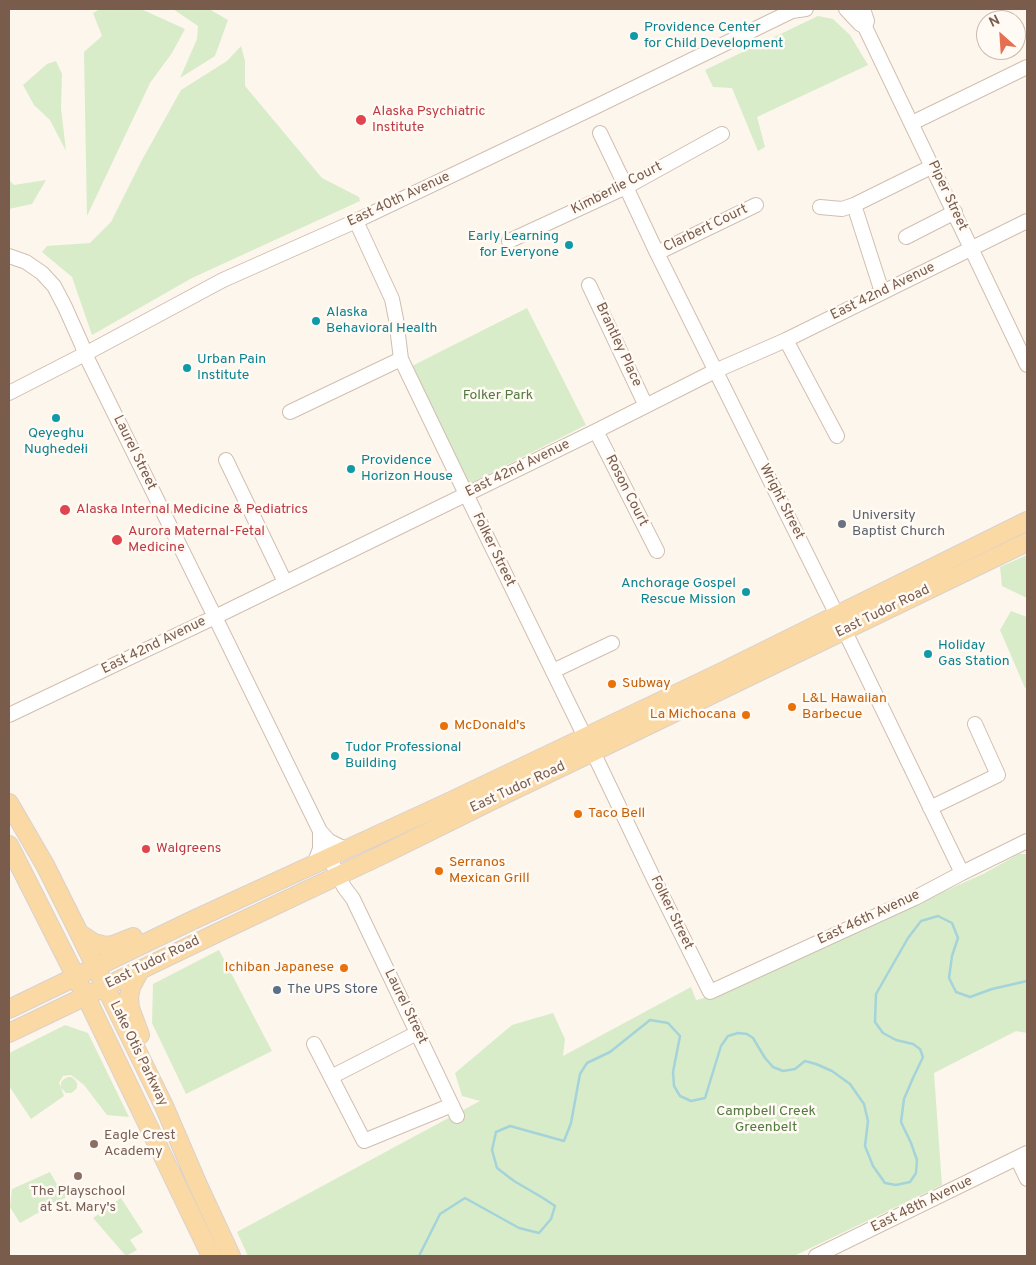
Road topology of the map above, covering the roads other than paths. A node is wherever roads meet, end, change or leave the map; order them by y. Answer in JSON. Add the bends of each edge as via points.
{"nodes":[{"id":1,"x":797,"y":9,"type":"edge"},
{"id":2,"x":846,"y":9,"type":"edge"},
{"id":3,"x":863,"y":9,"type":"edge"},
{"id":4,"x":865,"y":27,"type":"junction"},
{"id":5,"x":1027,"y":67,"type":"edge"},
{"id":6,"x":912,"y":123,"type":"junction"},
{"id":7,"x":600,"y":132,"type":"dead end"},
{"id":8,"x":722,"y":134,"type":"dead end"},
{"id":9,"x":933,"y":166,"type":"junction"},
{"id":10,"x":626,"y":187,"type":"junction"},
{"id":11,"x":756,"y":205,"type":"dead end"},
{"id":12,"x":854,"y":205,"type":"junction"},
{"id":13,"x":820,"y":207,"type":"dead end"},
{"id":14,"x":955,"y":212,"type":"junction"},
{"id":15,"x":356,"y":221,"type":"junction"},
{"id":16,"x":1027,"y":221,"type":"edge"},
{"id":17,"x":906,"y":237,"type":"dead end"},
{"id":18,"x":509,"y":241,"type":"dead end"},
{"id":19,"x":972,"y":249,"type":"junction"},
{"id":20,"x":657,"y":253,"type":"junction"},
{"id":21,"x":9,"y":256,"type":"edge"},
{"id":22,"x":589,"y":285,"type":"dead end"},
{"id":23,"x":882,"y":292,"type":"junction"},
{"id":24,"x":786,"y":340,"type":"junction"},
{"id":25,"x":85,"y":354,"type":"junction"},
{"id":26,"x":401,"y":359,"type":"junction"},
{"id":27,"x":1027,"y":365,"type":"edge"},
{"id":28,"x":715,"y":371,"type":"junction"},
{"id":29,"x":9,"y":393,"type":"edge"},
{"id":30,"x":646,"y":406,"type":"junction"},
{"id":31,"x":290,"y":412,"type":"dead end"},
{"id":32,"x":596,"y":431,"type":"junction"},
{"id":33,"x":837,"y":436,"type":"dead end"},
{"id":34,"x":226,"y":460,"type":"dead end"},
{"id":35,"x":466,"y":494,"type":"junction"},
{"id":36,"x":1027,"y":521,"type":"edge"},
{"id":37,"x":1027,"y":542,"type":"edge"},
{"id":38,"x":657,"y":551,"type":"dead end"},
{"id":39,"x":285,"y":582,"type":"junction"},
{"id":40,"x":215,"y":617,"type":"junction"},
{"id":41,"x":841,"y":623,"type":"junction"},
{"id":42,"x":612,"y":643,"type":"dead end"},
{"id":43,"x":553,"y":672,"type":"junction"},
{"id":44,"x":9,"y":715,"type":"edge"},
{"id":45,"x":629,"y":716,"type":"junction"},
{"id":46,"x":975,"y":724,"type":"dead end"},
{"id":47,"x":585,"y":737,"type":"junction"},
{"id":48,"x":594,"y":752,"type":"junction"},
{"id":49,"x":554,"y":771,"type":"junction"},
{"id":50,"x":9,"y":803,"type":"edge"},
{"id":51,"x":930,"y":808,"type":"junction"},
{"id":52,"x":320,"y":831,"type":"junction"},
{"id":53,"x":1027,"y":841,"type":"edge"},
{"id":54,"x":9,"y":845,"type":"edge"},
{"id":55,"x":347,"y":848,"type":"junction"},
{"id":56,"x":322,"y":860,"type":"junction"},
{"id":57,"x":360,"y":864,"type":"junction"},
{"id":58,"x":962,"y":873,"type":"junction"},
{"id":59,"x":338,"y":875,"type":"junction"},
{"id":60,"x":353,"y":899,"type":"junction"},
{"id":61,"x":190,"y":921,"type":"junction"},
{"id":62,"x":52,"y":930,"type":"junction"},
{"id":63,"x":79,"y":933,"type":"junction"},
{"id":64,"x":95,"y":967,"type":"junction"},
{"id":65,"x":140,"y":970,"type":"junction"},
{"id":66,"x":75,"y":977,"type":"junction"},
{"id":67,"x":105,"y":987,"type":"junction"},
{"id":68,"x":49,"y":989,"type":"junction"},
{"id":69,"x":710,"y":992,"type":"joint"},
{"id":70,"x":86,"y":997,"type":"junction"},
{"id":71,"x":9,"y":1009,"type":"edge"},
{"id":72,"x":36,"y":1020,"type":"junction"},
{"id":73,"x":100,"y":1026,"type":"junction"},
{"id":74,"x":9,"y":1033,"type":"edge"},
{"id":75,"x":417,"y":1033,"type":"junction"},
{"id":76,"x":314,"y":1044,"type":"dead end"},
{"id":77,"x":148,"y":1075,"type":"junction"},
{"id":78,"x":330,"y":1077,"type":"junction"},
{"id":79,"x":1022,"y":1156,"type":"edge"},
{"id":80,"x":1027,"y":1179,"type":"edge"},
{"id":81,"x":839,"y":1251,"type":"edge"},
{"id":82,"x":211,"y":1256,"type":"edge"},
{"id":83,"x":231,"y":1256,"type":"edge"},
{"id":84,"x":816,"y":1256,"type":"edge"}],
"edges":[{"from":1,"to":15,"type":"street","name":"East 40th Avenue"},
{"from":2,"to":4,"type":"street","name":"Piper Street"},
{"from":3,"to":4,"type":"street","name":"Piper Street","via":[[867,21]]},
{"from":4,"to":6,"type":"street","name":"Piper Street"},
{"from":5,"to":6,"type":"street"},
{"from":6,"to":9,"type":"street","name":"Piper Street"},
{"from":7,"to":10,"type":"street","name":"Wright Street"},
{"from":8,"to":10,"type":"street","name":"Kimberlie Court"},
{"from":9,"to":12,"type":"street"},
{"from":9,"to":14,"type":"street","name":"Piper Street"},
{"from":10,"to":18,"type":"street","name":"Kimberlie Court"},
{"from":10,"to":20,"type":"street","name":"Wright Street"},
{"from":11,"to":20,"type":"street","name":"Clarbert Court"},
{"from":12,"to":13,"type":"street","via":[[842,209]]},
{"from":12,"to":23,"type":"street"},
{"from":14,"to":17,"type":"street"},
{"from":14,"to":19,"type":"street","name":"Piper Street"},
{"from":15,"to":25,"type":"street","name":"East 40th Avenue","via":[[222,280]]},
{"from":15,"to":26,"type":"street","name":"Folker Street","via":[[392,299]]},
{"from":16,"to":19,"type":"street","name":"East 42nd Avenue"},
{"from":19,"to":23,"type":"street","name":"East 42nd Avenue"},
{"from":19,"to":27,"type":"street","name":"Piper Street"},
{"from":20,"to":28,"type":"street","name":"Wright Street"},
{"from":21,"to":25,"type":"street","name":"Laurel Street","via":[[26,262],[54,286]]},
{"from":22,"to":30,"type":"street","name":"Brantley Place"},
{"from":23,"to":24,"type":"street","name":"East 42nd Avenue"},
{"from":24,"to":28,"type":"street","name":"East 42nd Avenue"},
{"from":24,"to":33,"type":"street"},
{"from":25,"to":29,"type":"street","name":"East 40th Avenue"},
{"from":25,"to":40,"type":"street","name":"Laurel Street"},
{"from":26,"to":31,"type":"street"},
{"from":26,"to":35,"type":"street","name":"Folker Street"},
{"from":28,"to":30,"type":"street","name":"East 42nd Avenue"},
{"from":28,"to":41,"type":"street","name":"Wright Street"},
{"from":30,"to":32,"type":"street","name":"East 42nd Avenue"},
{"from":32,"to":35,"type":"street","name":"East 42nd Avenue"},
{"from":32,"to":38,"type":"street","name":"Roson Court"},
{"from":34,"to":39,"type":"street"},
{"from":35,"to":39,"type":"street","name":"East 42nd Avenue"},
{"from":35,"to":43,"type":"street","name":"Folker Street"},
{"from":36,"to":41,"type":"main road","name":"East Tudor Road"},
{"from":37,"to":41,"type":"main road","name":"East Tudor Road"},
{"from":39,"to":40,"type":"street","name":"East 42nd Avenue"},
{"from":40,"to":44,"type":"street","name":"East 42nd Avenue"},
{"from":40,"to":52,"type":"street","name":"Laurel Street"},
{"from":41,"to":45,"type":"main road","name":"East Tudor Road","via":[[720,673]]},
{"from":41,"to":48,"type":"main road","name":"East Tudor Road"},
{"from":41,"to":51,"type":"street","name":"Wright Street"},
{"from":42,"to":43,"type":"street"},
{"from":43,"to":47,"type":"street","name":"Folker Street"},
{"from":45,"to":47,"type":"main road","name":"East Tudor Road"},
{"from":45,"to":48,"type":"main road","via":[[627,725],[595,742]]},
{"from":46,"to":51,"type":"street","via":[[998,775]]},
{"from":47,"to":49,"type":"main road","via":[[578,749],[558,763]]},
{"from":47,"to":55,"type":"main road","name":"East Tudor Road"},
{"from":48,"to":49,"type":"main road","name":"East Tudor Road"},
{"from":48,"to":69,"type":"street","name":"Folker Street"},
{"from":49,"to":57,"type":"main road","name":"East Tudor Road"},
{"from":50,"to":63,"type":"main road","name":"Lake Otis Parkway"},
{"from":51,"to":58,"type":"street","name":"Wright Street"},
{"from":52,"to":55,"type":"street","name":"Laurel Street","via":[[329,840]]},
{"from":52,"to":56,"type":"street"},
{"from":53,"to":58,"type":"street","name":"East 46th Avenue"},
{"from":54,"to":62,"type":"main road","name":"Lake Otis Parkway"},
{"from":55,"to":56,"type":"main road","name":"East Tudor Road"},
{"from":56,"to":59,"type":"street","name":"Laurel Street"},
{"from":56,"to":61,"type":"main road","name":"East Tudor Road"},
{"from":57,"to":59,"type":"main road","name":"East Tudor Road"},
{"from":57,"to":60,"type":"street","name":"Laurel Street","via":[[352,882]]},
{"from":58,"to":69,"type":"street","name":"East 46th Avenue","via":[[915,898]]},
{"from":59,"to":60,"type":"street","name":"Laurel Street"},
{"from":59,"to":65,"type":"main road","name":"East Tudor Road"},
{"from":60,"to":75,"type":"street","name":"Laurel Street"},
{"from":61,"to":63,"type":"main road","via":[[156,928],[109,946],[97,945]]},
{"from":61,"to":64,"type":"main road","name":"East Tudor Road"},
{"from":62,"to":66,"type":"main road","name":"Lake Otis Parkway"},
{"from":62,"to":68,"type":"main road","via":[[57,959]]},
{"from":63,"to":64,"type":"main road","name":"Lake Otis Parkway"},
{"from":64,"to":66,"type":"main road","name":"East Tudor Road"},
{"from":64,"to":67,"type":"main road","name":"Lake Otis Parkway"},
{"from":65,"to":67,"type":"main road","name":"East Tudor Road"},
{"from":65,"to":77,"type":"main road","via":[[131,987],[129,1001],[144,1049]]},
{"from":66,"to":68,"type":"main road","name":"East Tudor Road"},
{"from":66,"to":70,"type":"main road","name":"Lake Otis Parkway"},
{"from":67,"to":70,"type":"main road","name":"East Tudor Road"},
{"from":67,"to":77,"type":"main road","name":"Lake Otis Parkway"},
{"from":68,"to":71,"type":"main road","name":"East Tudor Road"},
{"from":70,"to":72,"type":"main road","name":"East Tudor Road"},
{"from":70,"to":73,"type":"main road","name":"Lake Otis Parkway"},
{"from":72,"to":73,"type":"main road","via":[[79,1015]]},
{"from":72,"to":74,"type":"main road","name":"East Tudor Road"},
{"from":73,"to":82,"type":"main road","name":"Lake Otis Parkway"},
{"from":75,"to":78,"type":"street"},
{"from":75,"to":78,"type":"street","name":"Laurel Street","via":[[454,1110],[364,1141]]},
{"from":76,"to":78,"type":"street"},
{"from":77,"to":83,"type":"main road","name":"Lake Otis Parkway"},
{"from":79,"to":80,"type":"street"},
{"from":79,"to":81,"type":"street","name":"East 48th Avenue"},
{"from":81,"to":84,"type":"street","name":"East 48th Avenue"}]}
